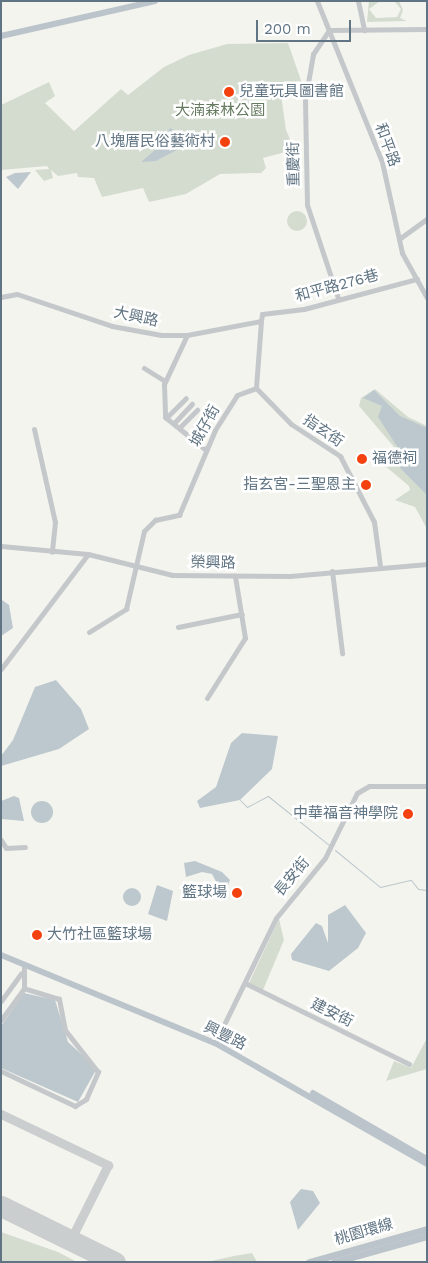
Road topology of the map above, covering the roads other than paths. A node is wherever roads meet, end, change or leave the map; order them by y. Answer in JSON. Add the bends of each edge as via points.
{"nodes":[{"id":1,"x":155,"y":1,"type":"edge"},
{"id":2,"x":317,"y":1,"type":"edge"},
{"id":3,"x":358,"y":1,"type":"edge"},
{"id":4,"x":427,"y":29,"type":"edge"},
{"id":5,"x":329,"y":30,"type":"junction"},
{"id":6,"x":364,"y":30,"type":"junction"},
{"id":7,"x":1,"y":36,"type":"edge"},
{"id":8,"x":427,"y":219,"type":"edge"},
{"id":9,"x":399,"y":239,"type":"junction"},
{"id":10,"x":417,"y":279,"type":"junction"},
{"id":11,"x":1,"y":297,"type":"edge"},
{"id":12,"x":338,"y":298,"type":"junction"},
{"id":13,"x":427,"y":298,"type":"edge"},
{"id":14,"x":261,"y":321,"type":"junction"},
{"id":15,"x":187,"y":335,"type":"junction"},
{"id":16,"x":144,"y":368,"type":"dead end"},
{"id":17,"x":164,"y":381,"type":"junction"},
{"id":18,"x":256,"y":388,"type":"junction"},
{"id":19,"x":186,"y":398,"type":"dead end"},
{"id":20,"x":192,"y":404,"type":"dead end"},
{"id":21,"x":197,"y":410,"type":"dead end"},
{"id":22,"x":166,"y":418,"type":"junction"},
{"id":23,"x":175,"y":422,"type":"junction"},
{"id":24,"x":181,"y":426,"type":"junction"},
{"id":25,"x":34,"y":429,"type":"dead end"},
{"id":26,"x":206,"y":450,"type":"junction"},
{"id":27,"x":1,"y":546,"type":"edge"},
{"id":28,"x":52,"y":552,"type":"junction"},
{"id":29,"x":88,"y":554,"type":"junction"},
{"id":30,"x":427,"y":564,"type":"edge"},
{"id":31,"x":136,"y":566,"type":"junction"},
{"id":32,"x":380,"y":566,"type":"junction"},
{"id":33,"x":332,"y":571,"type":"junction"},
{"id":34,"x":235,"y":576,"type":"junction"},
{"id":35,"x":242,"y":614,"type":"junction"},
{"id":36,"x":178,"y":626,"type":"dead end"},
{"id":37,"x":89,"y":632,"type":"dead end"},
{"id":38,"x":342,"y":653,"type":"dead end"},
{"id":39,"x":1,"y":669,"type":"edge"},
{"id":40,"x":207,"y":698,"type":"dead end"},
{"id":41,"x":427,"y":786,"type":"edge"},
{"id":42,"x":1,"y":840,"type":"edge"},
{"id":43,"x":25,"y":847,"type":"dead end"},
{"id":44,"x":1,"y":950,"type":"edge"},
{"id":45,"x":1,"y":955,"type":"edge"},
{"id":46,"x":24,"y":964,"type":"junction"},
{"id":47,"x":21,"y":973,"type":"junction"},
{"id":48,"x":246,"y":983,"type":"junction"},
{"id":49,"x":24,"y":988,"type":"junction"},
{"id":50,"x":1,"y":1001,"type":"edge"},
{"id":51,"x":1,"y":1020,"type":"edge"},
{"id":52,"x":216,"y":1042,"type":"junction"},
{"id":53,"x":409,"y":1064,"type":"dead end"},
{"id":54,"x":1,"y":1071,"type":"edge"},
{"id":55,"x":427,"y":1159,"type":"edge"},
{"id":56,"x":427,"y":1164,"type":"edge"},
{"id":57,"x":427,"y":1229,"type":"edge"},
{"id":58,"x":427,"y":1236,"type":"edge"},
{"id":59,"x":309,"y":1262,"type":"edge"},
{"id":60,"x":334,"y":1262,"type":"edge"}],
"edges":[{"from":1,"to":7,"type":"main road"},
{"from":2,"to":5,"type":"street","name":"和平路"},
{"from":3,"to":6,"type":"street"},
{"from":4,"to":6,"type":"street"},
{"from":5,"to":6,"type":"street"},
{"from":5,"to":9,"type":"street","name":"和平路","via":[[382,162]]},
{"from":5,"to":12,"type":"street","name":"重慶街","via":[[313,54],[306,80],[307,205]]},
{"from":8,"to":9,"type":"street"},
{"from":9,"to":10,"type":"street","name":"和平路"},
{"from":10,"to":12,"type":"street","name":"和平路276巷"},
{"from":10,"to":13,"type":"street","name":"和平路"},
{"from":11,"to":15,"type":"street","name":"大興路","via":[[17,294],[112,326]]},
{"from":12,"to":14,"type":"street","name":"和平路276巷","via":[[304,309],[262,314]]},
{"from":14,"to":15,"type":"street","name":"大興路"},
{"from":14,"to":18,"type":"street"},
{"from":15,"to":17,"type":"street"},
{"from":16,"to":17,"type":"street"},
{"from":17,"to":22,"type":"street"},
{"from":18,"to":26,"type":"street","name":"城仔街","via":[[237,396]]},
{"from":18,"to":32,"type":"street","name":"指玄街","via":[[290,424],[340,456],[374,522]]},
{"from":19,"to":22,"type":"street"},
{"from":20,"to":23,"type":"street"},
{"from":21,"to":24,"type":"street"},
{"from":22,"to":23,"type":"street"},
{"from":23,"to":24,"type":"street"},
{"from":24,"to":26,"type":"street"},
{"from":25,"to":28,"type":"street","via":[[54,522]]},
{"from":26,"to":31,"type":"street","name":"城仔街","via":[[179,515],[155,520],[144,531]]},
{"from":27,"to":28,"type":"street","name":"榮興路"},
{"from":28,"to":29,"type":"street","name":"榮興路"},
{"from":29,"to":31,"type":"street","name":"榮興路"},
{"from":29,"to":39,"type":"street"},
{"from":30,"to":32,"type":"street","name":"榮興路"},
{"from":31,"to":34,"type":"street","name":"榮興路","via":[[172,575]]},
{"from":31,"to":37,"type":"street","via":[[126,609]]},
{"from":32,"to":33,"type":"street","name":"榮興路"},
{"from":33,"to":34,"type":"street","name":"榮興路"},
{"from":33,"to":38,"type":"street"},
{"from":34,"to":35,"type":"street"},
{"from":35,"to":36,"type":"street"},
{"from":35,"to":40,"type":"street","via":[[243,644]]},
{"from":41,"to":48,"type":"street","name":"長安街","via":[[369,786],[357,793],[325,858],[276,918]]},
{"from":42,"to":43,"type":"street","via":[[6,848]]},
{"from":44,"to":52,"type":"main road","name":"興豐路"},
{"from":45,"to":46,"type":"main road","name":"興豐路"},
{"from":46,"to":47,"type":"street"},
{"from":46,"to":52,"type":"main road","name":"興豐路"},
{"from":47,"to":49,"type":"street"},
{"from":47,"to":50,"type":"street"},
{"from":48,"to":52,"type":"street","name":"長安街"},
{"from":48,"to":53,"type":"street","name":"建安街"},
{"from":49,"to":51,"type":"street"},
{"from":49,"to":54,"type":"street","via":[[59,999],[65,1030],[98,1072],[86,1099],[75,1106]]},
{"from":52,"to":55,"type":"main road","name":"興豐路"},
{"from":52,"to":56,"type":"main road","name":"興豐路"},
{"from":57,"to":59,"type":"highway","name":"桃園環線"},
{"from":58,"to":60,"type":"highway","name":"桃園環線"}]}
